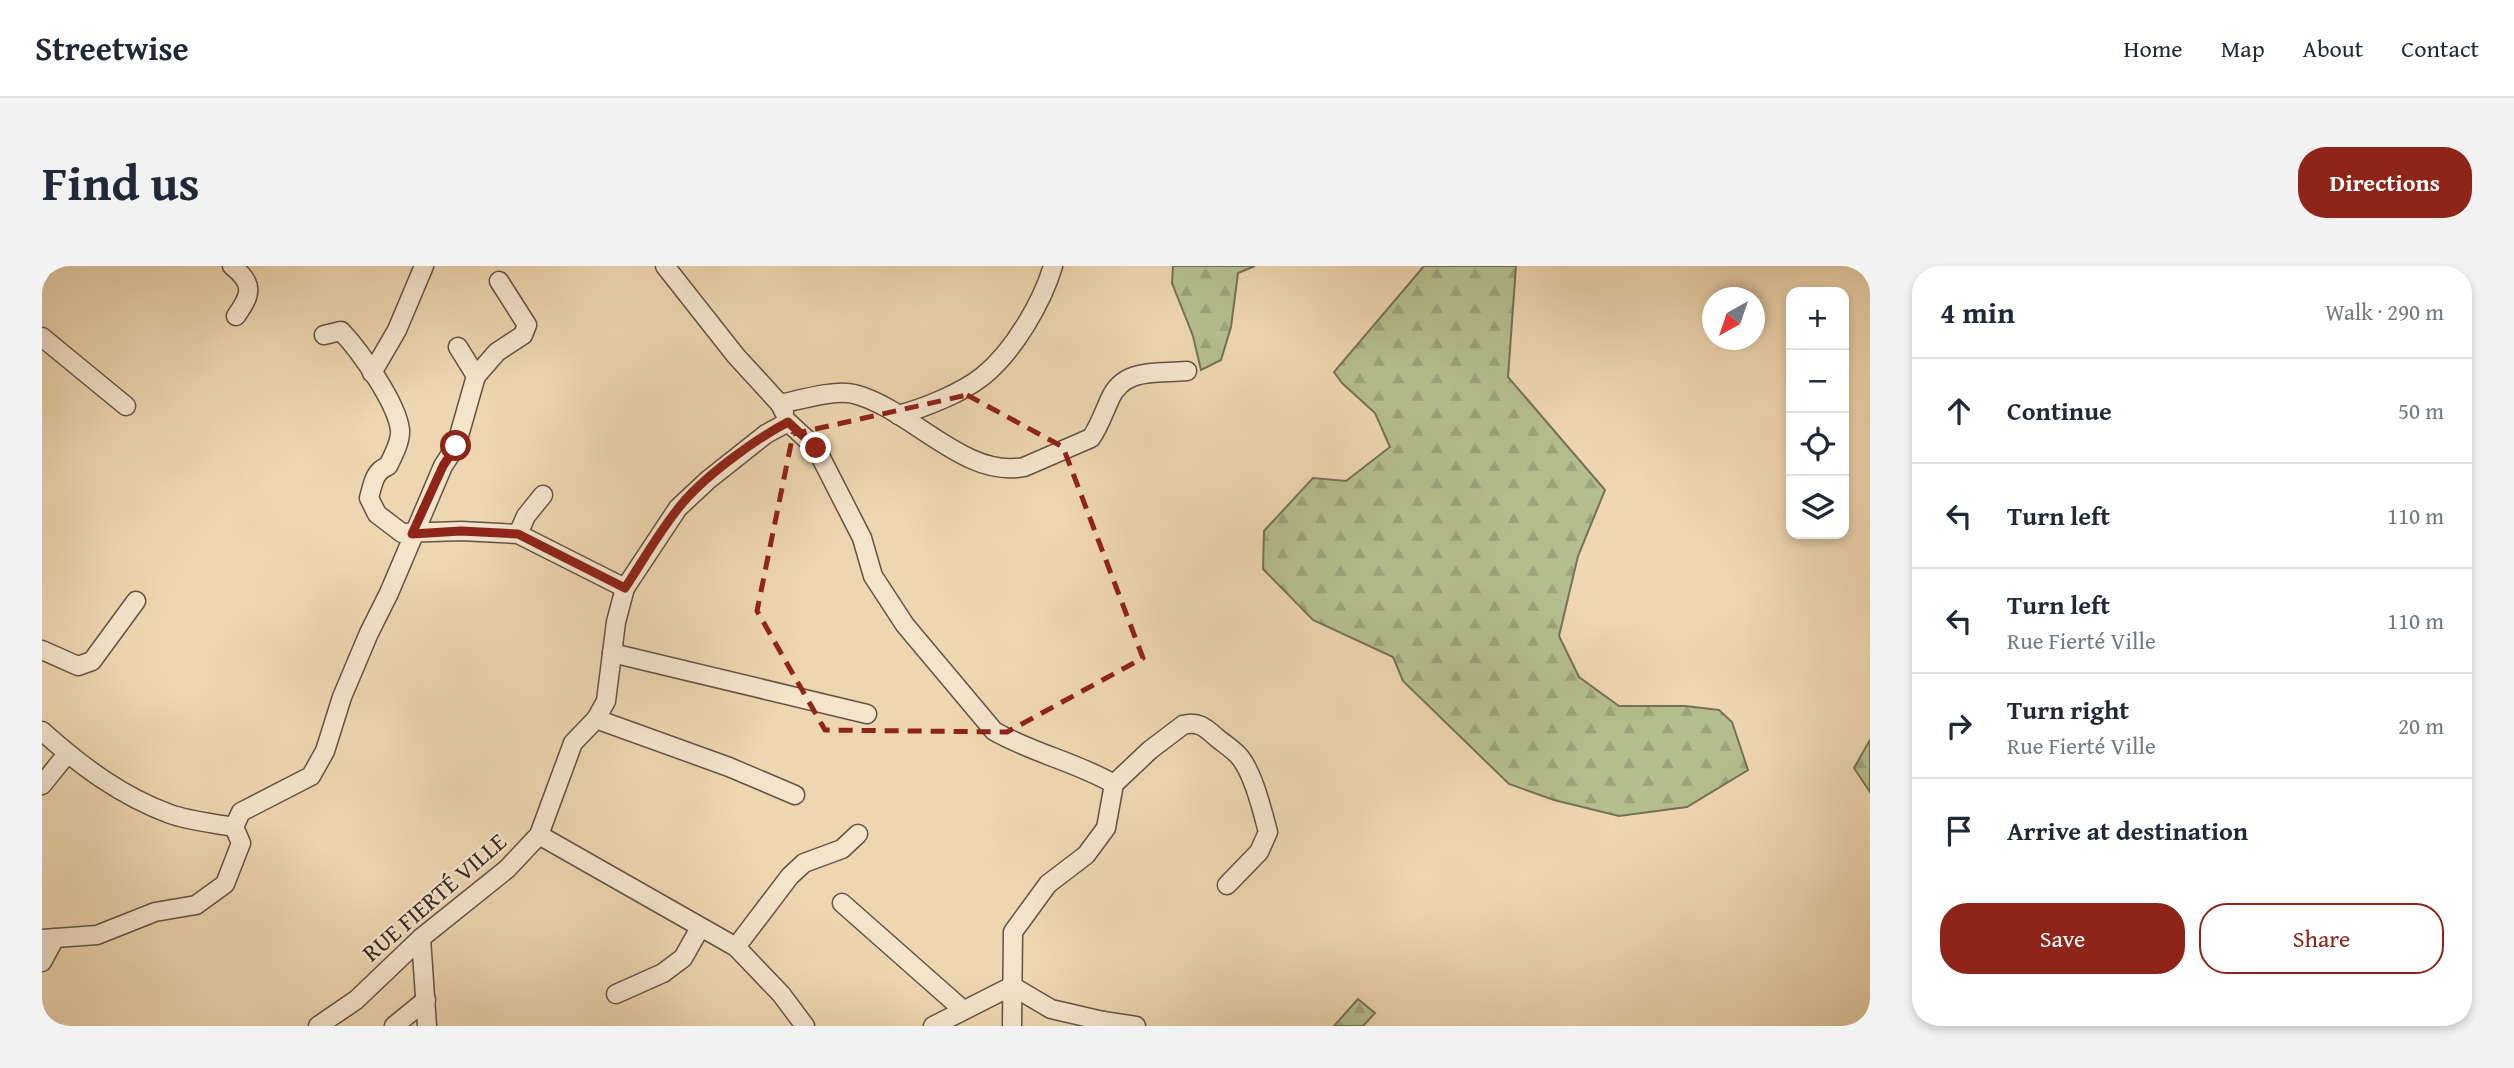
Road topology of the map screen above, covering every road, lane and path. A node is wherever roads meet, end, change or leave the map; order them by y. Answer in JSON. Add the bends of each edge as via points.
{"nodes":[{"id":1,"x":232,"y":266,"type":"edge"},
{"id":2,"x":424,"y":266,"type":"edge"},
{"id":3,"x":665,"y":266,"type":"edge"},
{"id":4,"x":1053,"y":266,"type":"edge"},
{"id":5,"x":499,"y":281,"type":"dead end"},
{"id":6,"x":236,"y":316,"type":"dead end"},
{"id":7,"x":324,"y":335,"type":"dead end"},
{"id":8,"x":42,"y":337,"type":"edge"},
{"id":9,"x":458,"y":347,"type":"dead end"},
{"id":10,"x":1187,"y":371,"type":"dead end"},
{"id":11,"x":372,"y":373,"type":"junction"},
{"id":12,"x":476,"y":376,"type":"junction"},
{"id":13,"x":780,"y":404,"type":"junction"},
{"id":14,"x":126,"y":406,"type":"dead end"},
{"id":15,"x":898,"y":415,"type":"junction"},
{"id":16,"x":788,"y":422,"type":"junction"},
{"id":17,"x":543,"y":495,"type":"dead end"},
{"id":18,"x":412,"y":534,"type":"junction"},
{"id":19,"x":518,"y":534,"type":"junction"},
{"id":20,"x":625,"y":588,"type":"junction"},
{"id":21,"x":136,"y":601,"type":"dead end"},
{"id":22,"x":42,"y":650,"type":"edge"},
{"id":23,"x":612,"y":653,"type":"junction"},
{"id":24,"x":866,"y":714,"type":"dead end"},
{"id":25,"x":596,"y":719,"type":"junction"},
{"id":26,"x":42,"y":731,"type":"edge"},
{"id":27,"x":67,"y":754,"type":"junction"},
{"id":28,"x":1114,"y":784,"type":"junction"},
{"id":29,"x":42,"y":785,"type":"edge"},
{"id":30,"x":795,"y":795,"type":"dead end"},
{"id":31,"x":234,"y":827,"type":"junction"},
{"id":32,"x":858,"y":834,"type":"dead end"},
{"id":33,"x":539,"y":835,"type":"junction"},
{"id":34,"x":1227,"y":885,"type":"dead end"},
{"id":35,"x":842,"y":903,"type":"dead end"},
{"id":36,"x":700,"y":928,"type":"junction"},
{"id":37,"x":421,"y":938,"type":"junction"},
{"id":38,"x":49,"y":939,"type":"edge"},
{"id":39,"x":736,"y":947,"type":"junction"},
{"id":40,"x":42,"y":962,"type":"edge"},
{"id":41,"x":1012,"y":986,"type":"junction"},
{"id":42,"x":616,"y":994,"type":"dead end"},
{"id":43,"x":426,"y":1000,"type":"junction"},
{"id":44,"x":962,"y":1009,"type":"junction"},
{"id":45,"x":1103,"y":1024,"type":"edge"},
{"id":46,"x":318,"y":1026,"type":"edge"},
{"id":47,"x":394,"y":1026,"type":"edge"},
{"id":48,"x":427,"y":1026,"type":"edge"},
{"id":49,"x":805,"y":1026,"type":"edge"},
{"id":50,"x":933,"y":1026,"type":"edge"},
{"id":51,"x":1012,"y":1026,"type":"edge"},
{"id":52,"x":1136,"y":1026,"type":"edge"}],
"edges":[{"from":1,"to":6,"type":"street","via":[[243,274],[249,288],[249,299]]},
{"from":2,"to":11,"type":"street","via":[[397,330]]},
{"from":3,"to":13,"type":"street"},
{"from":4,"to":15,"type":"street","via":[[1024,327],[984,375]]},
{"from":5,"to":12,"type":"street","via":[[527,325],[523,335],[497,352]]},
{"from":7,"to":11,"type":"street","via":[[341,331]]},
{"from":8,"to":14,"type":"street"},
{"from":9,"to":12,"type":"street"},
{"from":10,"to":15,"type":"street","via":[[1131,376],[1122,381],[1091,439],[1012,469],[964,455]]},
{"from":11,"to":18,"type":"street","via":[[400,431],[388,466],[380,468],[374,478],[369,498],[377,514],[402,533]]},
{"from":12,"to":18,"type":"street","via":[[456,446]]},
{"from":13,"to":15,"type":"street","via":[[853,393]]},
{"from":13,"to":16,"type":"street"},
{"from":16,"to":20,"type":"street","name":"RUE FIERTÉ VILLE","via":[[766,434],[678,508]]},
{"from":16,"to":28,"type":"street","via":[[816,448],[862,538],[873,576],[905,625],[994,732]]},
{"from":17,"to":19,"type":"street"},
{"from":18,"to":19,"type":"street"},
{"from":18,"to":31,"type":"street","via":[[311,776],[241,812]]},
{"from":19,"to":20,"type":"street"},
{"from":20,"to":23,"type":"street","name":"RUE FIERTÉ VILLE"},
{"from":21,"to":22,"type":"street","via":[[92,661],[78,666]]},
{"from":23,"to":24,"type":"street"},
{"from":23,"to":25,"type":"street","name":"RUE FIERTÉ VILLE","via":[[606,701]]},
{"from":25,"to":30,"type":"street","via":[[729,766]]},
{"from":25,"to":33,"type":"street","name":"RUE FIERTÉ VILLE","via":[[573,743]]},
{"from":26,"to":27,"type":"street"},
{"from":27,"to":29,"type":"street"},
{"from":27,"to":31,"type":"street","via":[[115,789],[171,814]]},
{"from":28,"to":34,"type":"street","via":[[1150,750],[1188,724],[1203,726],[1239,756],[1268,832],[1259,852]]},
{"from":28,"to":41,"type":"street","via":[[1106,828],[1086,855],[1048,884],[1013,932]]},
{"from":31,"to":38,"type":"street","via":[[241,843],[225,884],[196,905],[155,912],[97,934]]},
{"from":32,"to":39,"type":"street","via":[[842,849],[804,863]]},
{"from":33,"to":36,"type":"street"},
{"from":33,"to":37,"type":"street","name":"RUE FIERTÉ VILLE","via":[[507,869]]},
{"from":35,"to":44,"type":"street"},
{"from":36,"to":39,"type":"street"},
{"from":36,"to":42,"type":"street","via":[[683,958],[663,973]]},
{"from":37,"to":43,"type":"street"},
{"from":37,"to":46,"type":"street","name":"RUE FIERTÉ VILLE","via":[[356,1000]]},
{"from":38,"to":40,"type":"street"},
{"from":39,"to":49,"type":"street","via":[[781,993]]},
{"from":41,"to":44,"type":"street"},
{"from":41,"to":45,"type":"street","via":[[1051,1009]]},
{"from":41,"to":51,"type":"street"},
{"from":43,"to":47,"type":"street"},
{"from":43,"to":48,"type":"street"},
{"from":44,"to":50,"type":"street"},
{"from":45,"to":52,"type":"street"}]}
